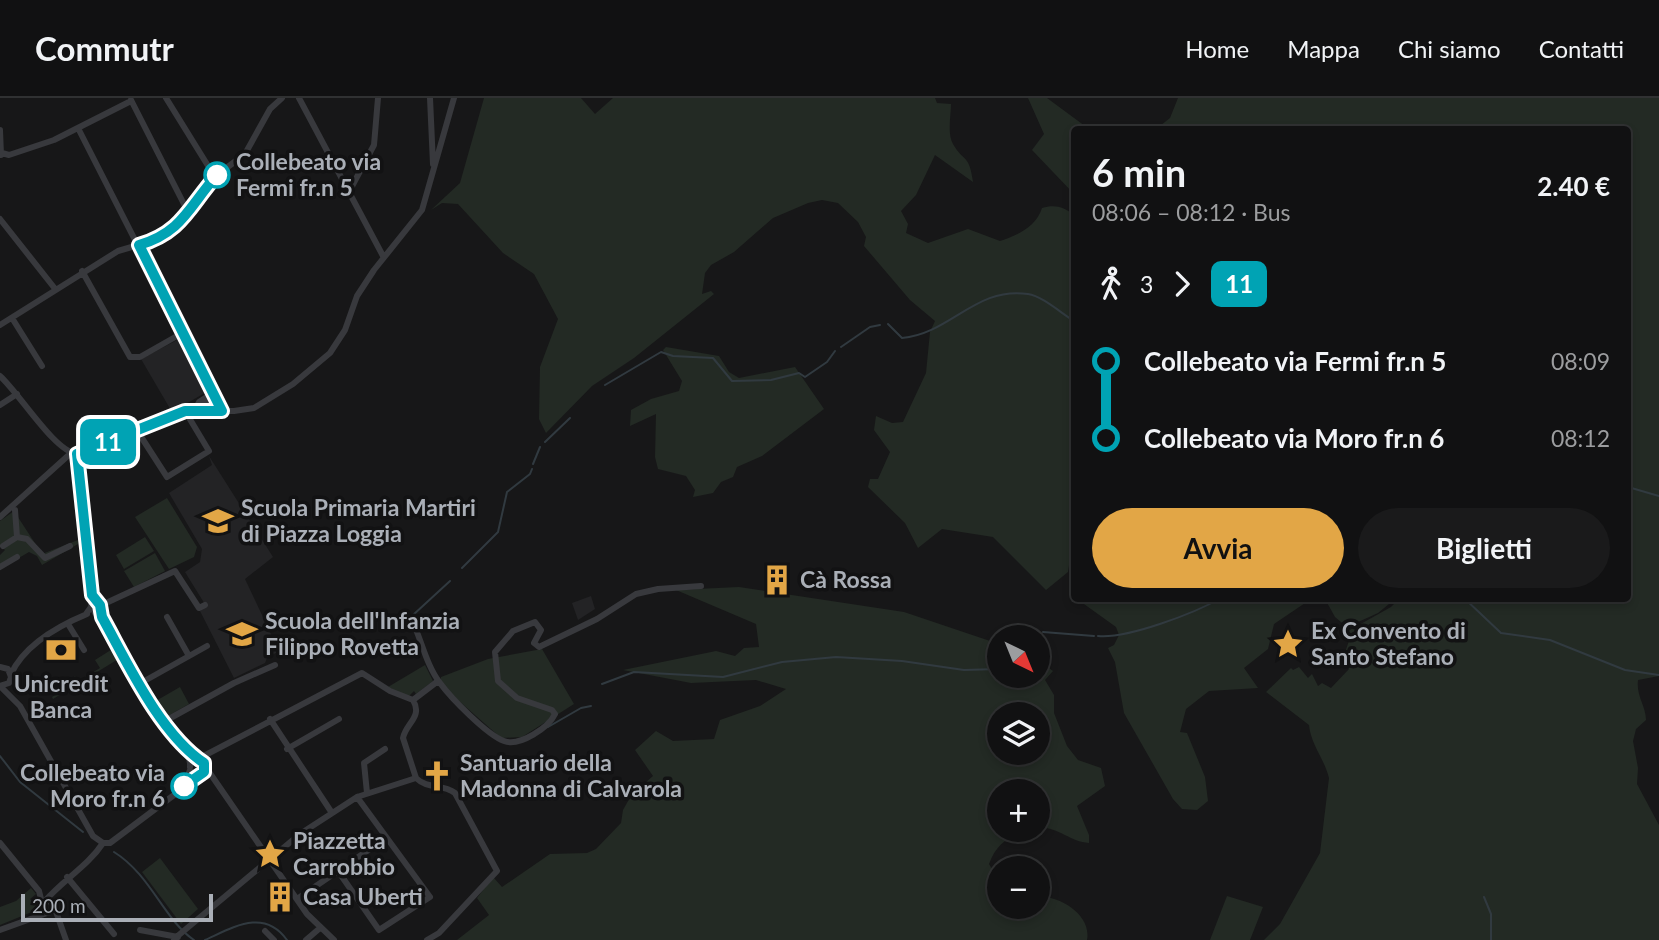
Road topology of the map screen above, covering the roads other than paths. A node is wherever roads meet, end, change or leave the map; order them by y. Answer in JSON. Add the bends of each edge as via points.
{"nodes":[{"id":1,"x":166,"y":98,"type":"edge"},
{"id":2,"x":282,"y":98,"type":"edge"},
{"id":3,"x":299,"y":98,"type":"edge"},
{"id":4,"x":378,"y":98,"type":"edge"},
{"id":5,"x":430,"y":98,"type":"edge"},
{"id":6,"x":454,"y":98,"type":"edge"},
{"id":7,"x":130,"y":100,"type":"edge"},
{"id":8,"x":78,"y":128,"type":"junction"},
{"id":9,"x":0,"y":130,"type":"edge"},
{"id":10,"x":1,"y":155,"type":"edge"},
{"id":11,"x":433,"y":166,"type":"junction"},
{"id":12,"x":215,"y":178,"type":"junction"},
{"id":13,"x":351,"y":190,"type":"junction"},
{"id":14,"x":189,"y":214,"type":"junction"},
{"id":15,"x":1,"y":224,"type":"edge"},
{"id":16,"x":377,"y":244,"type":"junction"},
{"id":17,"x":139,"y":245,"type":"junction"},
{"id":18,"x":393,"y":245,"type":"junction"},
{"id":19,"x":383,"y":256,"type":"junction"},
{"id":20,"x":82,"y":271,"type":"junction"},
{"id":21,"x":56,"y":290,"type":"junction"},
{"id":22,"x":12,"y":318,"type":"junction"},
{"id":23,"x":0,"y":325,"type":"edge"},
{"id":24,"x":184,"y":332,"type":"junction"},
{"id":25,"x":42,"y":366,"type":"dead end"},
{"id":26,"x":0,"y":376,"type":"edge"},
{"id":27,"x":17,"y":394,"type":"junction"},
{"id":28,"x":214,"y":396,"type":"junction"},
{"id":29,"x":0,"y":405,"type":"edge"},
{"id":30,"x":195,"y":410,"type":"junction"},
{"id":31,"x":185,"y":411,"type":"junction"},
{"id":32,"x":222,"y":411,"type":"junction"},
{"id":33,"x":140,"y":434,"type":"junction"},
{"id":34,"x":74,"y":454,"type":"junction"},
{"id":35,"x":15,"y":510,"type":"dead end"},
{"id":36,"x":0,"y":517,"type":"edge"},
{"id":37,"x":17,"y":537,"type":"junction"},
{"id":38,"x":70,"y":546,"type":"dead end"},
{"id":39,"x":18,"y":557,"type":"dead end"},
{"id":40,"x":9,"y":562,"type":"junction"},
{"id":41,"x":0,"y":567,"type":"edge"},
{"id":42,"x":701,"y":586,"type":"dead end"},
{"id":43,"x":205,"y":605,"type":"dead end"},
{"id":44,"x":99,"y":609,"type":"junction"},
{"id":45,"x":167,"y":617,"type":"dead end"},
{"id":46,"x":411,"y":618,"type":"dead end"},
{"id":47,"x":68,"y":624,"type":"junction"},
{"id":48,"x":207,"y":646,"type":"dead end"},
{"id":49,"x":84,"y":650,"type":"dead end"},
{"id":50,"x":188,"y":656,"type":"junction"},
{"id":51,"x":16,"y":662,"type":"junction"},
{"id":52,"x":275,"y":665,"type":"dead end"},
{"id":53,"x":1,"y":666,"type":"edge"},
{"id":54,"x":11,"y":677,"type":"junction"},
{"id":55,"x":438,"y":681,"type":"junction"},
{"id":56,"x":139,"y":684,"type":"junction"},
{"id":57,"x":0,"y":686,"type":"edge"},
{"id":58,"x":14,"y":696,"type":"junction"},
{"id":59,"x":413,"y":700,"type":"junction"},
{"id":60,"x":270,"y":719,"type":"junction"},
{"id":61,"x":338,"y":719,"type":"dead end"},
{"id":62,"x":165,"y":721,"type":"junction"},
{"id":63,"x":183,"y":744,"type":"junction"},
{"id":64,"x":287,"y":749,"type":"junction"},
{"id":65,"x":385,"y":749,"type":"dead end"},
{"id":66,"x":197,"y":763,"type":"junction"},
{"id":67,"x":199,"y":775,"type":"junction"},
{"id":68,"x":416,"y":778,"type":"junction"},
{"id":69,"x":216,"y":785,"type":"junction"},
{"id":70,"x":184,"y":786,"type":"junction"},
{"id":71,"x":463,"y":792,"type":"dead end"},
{"id":72,"x":367,"y":793,"type":"junction"},
{"id":73,"x":455,"y":793,"type":"junction"},
{"id":74,"x":357,"y":797,"type":"junction"},
{"id":75,"x":332,"y":813,"type":"junction"},
{"id":76,"x":386,"y":838,"type":"junction"},
{"id":77,"x":0,"y":843,"type":"edge"},
{"id":78,"x":103,"y":843,"type":"junction"},
{"id":79,"x":273,"y":858,"type":"junction"},
{"id":80,"x":338,"y":871,"type":"junction"},
{"id":81,"x":67,"y":877,"type":"junction"},
{"id":82,"x":297,"y":900,"type":"junction"},
{"id":83,"x":47,"y":907,"type":"junction"},
{"id":84,"x":320,"y":928,"type":"junction"},
{"id":85,"x":447,"y":929,"type":"dead end"},
{"id":86,"x":0,"y":930,"type":"edge"},
{"id":87,"x":140,"y":930,"type":"dead end"},
{"id":88,"x":265,"y":931,"type":"dead end"},
{"id":89,"x":439,"y":933,"type":"junction"},
{"id":90,"x":114,"y":934,"type":"dead end"},
{"id":91,"x":177,"y":937,"type":"edge"},
{"id":92,"x":66,"y":940,"type":"edge"},
{"id":93,"x":274,"y":940,"type":"edge"},
{"id":94,"x":306,"y":940,"type":"edge"},
{"id":95,"x":334,"y":940,"type":"edge"},
{"id":96,"x":427,"y":940,"type":"edge"}],
"edges":[{"from":1,"to":12,"type":"street"},
{"from":2,"to":12,"type":"street","via":[[270,109],[245,154]]},
{"from":3,"to":13,"type":"street"},
{"from":4,"to":13,"type":"street","via":[[374,145]]},
{"from":5,"to":11,"type":"street"},
{"from":6,"to":11,"type":"street"},
{"from":7,"to":8,"type":"street"},
{"from":7,"to":14,"type":"street"},
{"from":8,"to":10,"type":"street","via":[[35,147]]},
{"from":8,"to":17,"type":"street"},
{"from":9,"to":10,"type":"street"},
{"from":11,"to":18,"type":"street","via":[[422,210]]},
{"from":12,"to":14,"type":"street"},
{"from":13,"to":16,"type":"street"},
{"from":14,"to":17,"type":"street","via":[[170,232]]},
{"from":15,"to":21,"type":"street"},
{"from":16,"to":18,"type":"street"},
{"from":16,"to":19,"type":"street"},
{"from":17,"to":20,"type":"street"},
{"from":17,"to":24,"type":"street"},
{"from":18,"to":19,"type":"street"},
{"from":19,"to":32,"type":"street","via":[[357,296],[345,330],[330,353],[266,402],[243,411]]},
{"from":20,"to":21,"type":"street"},
{"from":20,"to":24,"type":"street","via":[[134,358]]},
{"from":21,"to":22,"type":"street"},
{"from":22,"to":23,"type":"street"},
{"from":22,"to":25,"type":"street"},
{"from":24,"to":28,"type":"street"},
{"from":26,"to":27,"type":"street"},
{"from":27,"to":29,"type":"street"},
{"from":27,"to":34,"type":"street"},
{"from":28,"to":30,"type":"street","via":[[199,402]]},
{"from":28,"to":32,"type":"street"},
{"from":30,"to":31,"type":"street"},
{"from":30,"to":32,"type":"street"},
{"from":31,"to":33,"type":"street"},
{"from":31,"to":33,"type":"street","via":[[209,452],[167,477]]},
{"from":33,"to":34,"type":"street"},
{"from":34,"to":36,"type":"street"},
{"from":34,"to":44,"type":"street","via":[[92,595]]},
{"from":35,"to":37,"type":"street"},
{"from":37,"to":38,"type":"street","via":[[27,539],[45,558]]},
{"from":37,"to":40,"type":"street","via":[[3,550]]},
{"from":39,"to":40,"type":"street"},
{"from":40,"to":41,"type":"street"},
{"from":42,"to":55,"type":"street","via":[[636,594],[539,647],[534,643],[541,631],[535,622],[513,631],[495,652],[498,681],[513,696],[555,714],[525,738],[503,741]]},
{"from":43,"to":44,"type":"street","via":[[200,608],[175,570]]},
{"from":44,"to":47,"type":"street"},
{"from":44,"to":56,"type":"street"},
{"from":45,"to":50,"type":"street"},
{"from":46,"to":55,"type":"street"},
{"from":47,"to":49,"type":"street"},
{"from":47,"to":51,"type":"street","via":[[37,642]]},
{"from":48,"to":50,"type":"street"},
{"from":50,"to":56,"type":"street"},
{"from":51,"to":53,"type":"street"},
{"from":51,"to":54,"type":"street"},
{"from":52,"to":62,"type":"street"},
{"from":53,"to":54,"type":"street"},
{"from":54,"to":57,"type":"street"},
{"from":54,"to":58,"type":"street"},
{"from":55,"to":59,"type":"street"},
{"from":56,"to":62,"type":"street"},
{"from":57,"to":58,"type":"street"},
{"from":58,"to":78,"type":"street","via":[[93,836]]},
{"from":59,"to":60,"type":"street","via":[[362,673]]},
{"from":59,"to":68,"type":"street","via":[[416,716],[402,738]]},
{"from":60,"to":64,"type":"street"},
{"from":60,"to":66,"type":"street"},
{"from":61,"to":64,"type":"street"},
{"from":62,"to":63,"type":"street"},
{"from":63,"to":66,"type":"street"},
{"from":63,"to":66,"type":"street"},
{"from":64,"to":75,"type":"street"},
{"from":65,"to":72,"type":"street","via":[[364,763]]},
{"from":66,"to":67,"type":"street"},
{"from":66,"to":67,"type":"street"},
{"from":66,"to":69,"type":"street"},
{"from":66,"to":70,"type":"street"},
{"from":67,"to":69,"type":"street"},
{"from":67,"to":70,"type":"street"},
{"from":68,"to":72,"type":"street"},
{"from":68,"to":73,"type":"street","via":[[426,786]]},
{"from":69,"to":79,"type":"street"},
{"from":70,"to":78,"type":"street","via":[[110,843]]},
{"from":71,"to":73,"type":"street"},
{"from":72,"to":74,"type":"street"},
{"from":73,"to":89,"type":"street","via":[[497,871]]},
{"from":74,"to":75,"type":"street"},
{"from":74,"to":76,"type":"street"},
{"from":75,"to":79,"type":"street"},
{"from":76,"to":80,"type":"street"},
{"from":76,"to":80,"type":"street","via":[[430,897],[379,930]]},
{"from":77,"to":83,"type":"street"},
{"from":78,"to":81,"type":"street"},
{"from":79,"to":82,"type":"street"},
{"from":79,"to":91,"type":"street"},
{"from":80,"to":82,"type":"street"},
{"from":81,"to":83,"type":"street","via":[[51,894]]},
{"from":81,"to":90,"type":"street"},
{"from":82,"to":84,"type":"street"},
{"from":83,"to":86,"type":"street"},
{"from":83,"to":92,"type":"street"},
{"from":84,"to":94,"type":"street"},
{"from":84,"to":95,"type":"street"},
{"from":85,"to":89,"type":"street"},
{"from":87,"to":91,"type":"street"},
{"from":88,"to":93,"type":"street"},
{"from":89,"to":96,"type":"street"}]}
